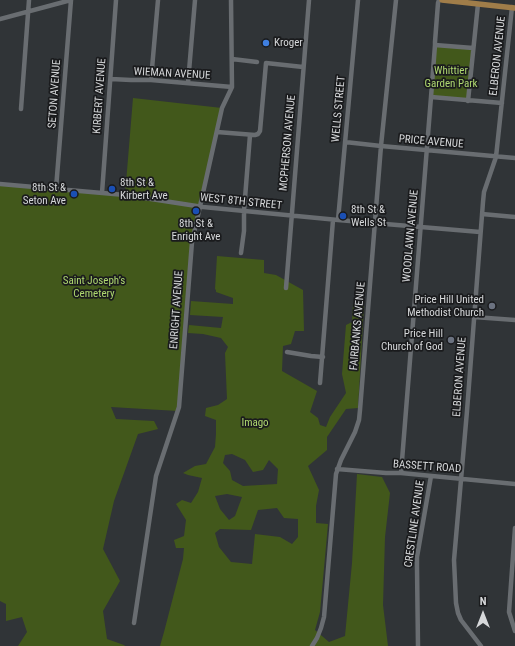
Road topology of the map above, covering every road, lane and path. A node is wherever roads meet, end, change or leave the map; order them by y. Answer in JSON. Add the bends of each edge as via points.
{"nodes":[{"id":1,"x":29,"y":0,"type":"edge"},
{"id":2,"x":71,"y":0,"type":"edge"},
{"id":3,"x":116,"y":0,"type":"edge"},
{"id":4,"x":158,"y":0,"type":"edge"},
{"id":5,"x":195,"y":0,"type":"edge"},
{"id":6,"x":231,"y":0,"type":"edge"},
{"id":7,"x":309,"y":0,"type":"edge"},
{"id":8,"x":358,"y":0,"type":"edge"},
{"id":9,"x":396,"y":0,"type":"edge"},
{"id":10,"x":439,"y":0,"type":"edge"},
{"id":11,"x":442,"y":0,"type":"edge"},
{"id":12,"x":478,"y":4,"type":"junction"},
{"id":13,"x":514,"y":8,"type":"edge"},
{"id":14,"x":28,"y":12,"type":"junction"},
{"id":15,"x":0,"y":19,"type":"edge"},
{"id":16,"x":435,"y":45,"type":"junction"},
{"id":17,"x":473,"y":48,"type":"junction"},
{"id":18,"x":232,"y":59,"type":"junction"},
{"id":19,"x":256,"y":62,"type":"dead end"},
{"id":20,"x":303,"y":66,"type":"junction"},
{"id":21,"x":111,"y":79,"type":"junction"},
{"id":22,"x":151,"y":80,"type":"junction"},
{"id":23,"x":188,"y":83,"type":"junction"},
{"id":24,"x":232,"y":87,"type":"junction"},
{"id":25,"x":431,"y":97,"type":"junction"},
{"id":26,"x":468,"y":101,"type":"junction"},
{"id":27,"x":502,"y":103,"type":"junction"},
{"id":28,"x":21,"y":109,"type":"dead end"},
{"id":29,"x":217,"y":132,"type":"junction"},
{"id":30,"x":250,"y":135,"type":"junction"},
{"id":31,"x":345,"y":142,"type":"junction"},
{"id":32,"x":381,"y":146,"type":"junction"},
{"id":33,"x":427,"y":150,"type":"junction"},
{"id":34,"x":496,"y":157,"type":"junction"},
{"id":35,"x":515,"y":158,"type":"edge"},
{"id":36,"x":0,"y":184,"type":"edge"},
{"id":37,"x":56,"y":189,"type":"junction"},
{"id":38,"x":102,"y":193,"type":"junction"},
{"id":39,"x":200,"y":207,"type":"junction"},
{"id":40,"x":244,"y":211,"type":"junction"},
{"id":41,"x":482,"y":214,"type":"junction"},
{"id":42,"x":291,"y":216,"type":"junction"},
{"id":43,"x":515,"y":217,"type":"edge"},
{"id":44,"x":336,"y":220,"type":"junction"},
{"id":45,"x":480,"y":232,"type":"junction"},
{"id":46,"x":241,"y":253,"type":"dead end"},
{"id":47,"x":286,"y":288,"type":"dead end"},
{"id":48,"x":474,"y":317,"type":"junction"},
{"id":49,"x":515,"y":320,"type":"edge"},
{"id":50,"x":286,"y":352,"type":"dead end"},
{"id":51,"x":323,"y":357,"type":"junction"},
{"id":52,"x":320,"y":383,"type":"dead end"},
{"id":53,"x":337,"y":469,"type":"junction"},
{"id":54,"x":401,"y":473,"type":"junction"},
{"id":55,"x":431,"y":476,"type":"junction"},
{"id":56,"x":461,"y":478,"type":"junction"},
{"id":57,"x":515,"y":484,"type":"edge"},
{"id":58,"x":515,"y":528,"type":"edge"},
{"id":59,"x":134,"y":623,"type":"dead end"},
{"id":60,"x":515,"y":631,"type":"edge"},
{"id":61,"x":312,"y":646,"type":"edge"},
{"id":62,"x":418,"y":646,"type":"edge"},
{"id":63,"x":481,"y":646,"type":"edge"}],
"edges":[{"from":1,"to":14,"type":"street"},
{"from":2,"to":14,"type":"street"},
{"from":2,"to":37,"type":"street","name":"SETON AVENUE"},
{"from":3,"to":21,"type":"street","name":"KIRBERT AVENUE"},
{"from":4,"to":22,"type":"street"},
{"from":5,"to":23,"type":"street"},
{"from":6,"to":18,"type":"street","name":"ENRIGHT AVENUE"},
{"from":7,"to":20,"type":"street","name":"MCPHERSON AVENUE"},
{"from":8,"to":31,"type":"street","name":"WELLS STREET"},
{"from":9,"to":32,"type":"street","name":"FAIRBANKS AVENUE"},
{"from":10,"to":16,"type":"street","name":"WOODLAWN AVENUE"},
{"from":11,"to":12,"type":"main road"},
{"from":12,"to":13,"type":"main road"},
{"from":12,"to":17,"type":"street"},
{"from":13,"to":27,"type":"street","name":"ELBERON AVENUE"},
{"from":14,"to":15,"type":"street"},
{"from":14,"to":28,"type":"street"},
{"from":16,"to":17,"type":"street"},
{"from":16,"to":25,"type":"street","name":"WOODLAWN AVENUE"},
{"from":17,"to":26,"type":"street"},
{"from":18,"to":19,"type":"street"},
{"from":18,"to":24,"type":"street","name":"ENRIGHT AVENUE"},
{"from":20,"to":30,"type":"street","via":[[266,63],[260,131],[257,135]]},
{"from":20,"to":42,"type":"street","name":"MCPHERSON AVENUE"},
{"from":21,"to":22,"type":"street","name":"WIEMAN AVENUE"},
{"from":21,"to":38,"type":"street","name":"KIRBERT AVENUE"},
{"from":22,"to":23,"type":"street","name":"WIEMAN AVENUE"},
{"from":23,"to":24,"type":"street","name":"WIEMAN AVENUE"},
{"from":24,"to":29,"type":"street","name":"ENRIGHT AVENUE","via":[[222,108]]},
{"from":25,"to":26,"type":"street"},
{"from":25,"to":33,"type":"street","name":"WOODLAWN AVENUE"},
{"from":26,"to":27,"type":"street"},
{"from":27,"to":34,"type":"street","name":"ELBERON AVENUE"},
{"from":29,"to":30,"type":"street"},
{"from":29,"to":39,"type":"street","name":"ENRIGHT AVENUE"},
{"from":30,"to":40,"type":"street"},
{"from":31,"to":32,"type":"street","name":"PRICE AVENUE"},
{"from":31,"to":44,"type":"street","name":"WELLS STREET"},
{"from":32,"to":33,"type":"street","name":"PRICE AVENUE"},
{"from":32,"to":53,"type":"street","name":"FAIRBANKS AVENUE","via":[[359,420]]},
{"from":33,"to":34,"type":"street","name":"PRICE AVENUE"},
{"from":33,"to":54,"type":"street","name":"WOODLAWN AVENUE"},
{"from":34,"to":35,"type":"street","name":"PRICE AVENUE"},
{"from":34,"to":41,"type":"street","name":"ELBERON AVENUE","via":[[484,192]]},
{"from":36,"to":37,"type":"street","name":"WEST 8TH STREET"},
{"from":37,"to":38,"type":"street","name":"WEST 8TH STREET"},
{"from":38,"to":39,"type":"street","name":"WEST 8TH STREET"},
{"from":39,"to":40,"type":"street","name":"WEST 8TH STREET"},
{"from":39,"to":59,"type":"street","name":"ENRIGHT AVENUE","via":[[191,249],[179,407],[156,476]]},
{"from":40,"to":42,"type":"street","name":"WEST 8TH STREET"},
{"from":40,"to":46,"type":"street"},
{"from":41,"to":43,"type":"street"},
{"from":41,"to":45,"type":"street","name":"ELBERON AVENUE"},
{"from":42,"to":44,"type":"street","name":"WEST 8TH STREET"},
{"from":42,"to":47,"type":"street","name":"MCPHERSON AVENUE"},
{"from":44,"to":45,"type":"street","name":"WEST 8TH STREET"},
{"from":44,"to":51,"type":"street","name":"WELLS STREET"},
{"from":45,"to":48,"type":"street","name":"ELBERON AVENUE"},
{"from":48,"to":49,"type":"street"},
{"from":48,"to":56,"type":"street","name":"ELBERON AVENUE"},
{"from":50,"to":51,"type":"street"},
{"from":51,"to":52,"type":"street","name":"WELLS STREET"},
{"from":53,"to":54,"type":"street","name":"BASSETT ROAD"},
{"from":53,"to":61,"type":"street","name":"FAIRBANKS AVENUE","via":[[324,617]]},
{"from":54,"to":55,"type":"street","name":"BASSETT ROAD"},
{"from":55,"to":56,"type":"street","name":"BASSETT ROAD"},
{"from":55,"to":62,"type":"street","name":"CRESTLINE AVENUE","via":[[417,562]]},
{"from":56,"to":57,"type":"street","name":"BASSETT ROAD"},
{"from":56,"to":63,"type":"street","name":"ELBERON AVENUE","via":[[454,560],[456,608],[460,620]]},
{"from":58,"to":60,"type":"street","via":[[509,612]]}]}
